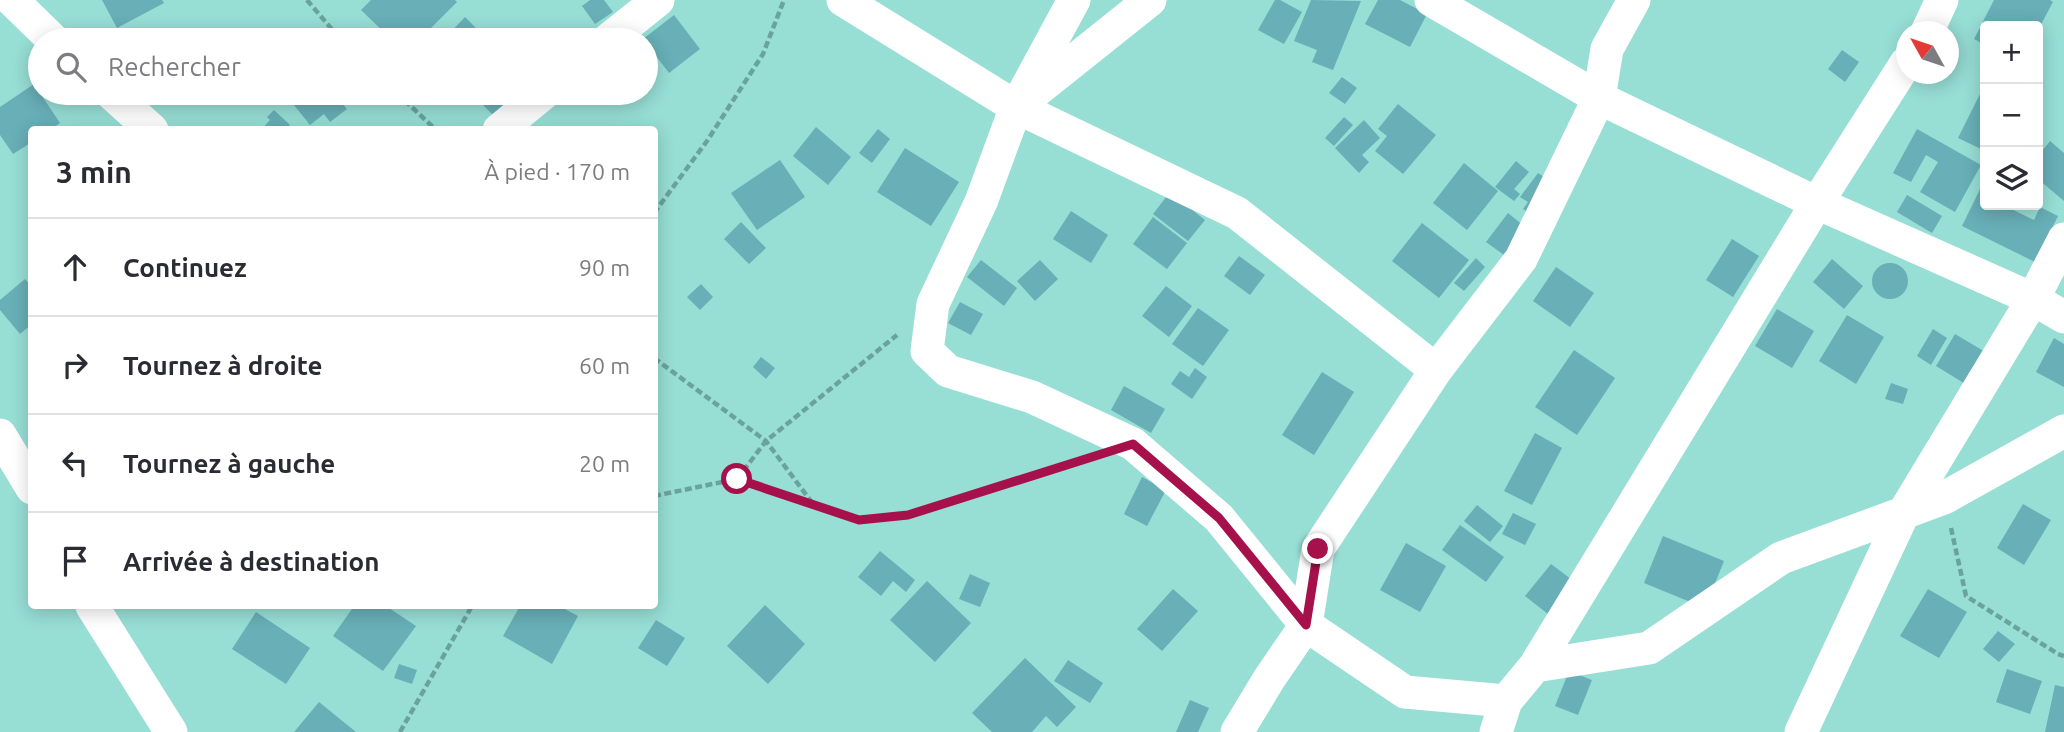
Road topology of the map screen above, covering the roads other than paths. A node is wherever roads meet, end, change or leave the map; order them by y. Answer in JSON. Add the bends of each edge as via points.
{"nodes":[{"id":1,"x":12,"y":0,"type":"edge"},
{"id":2,"x":657,"y":0,"type":"edge"},
{"id":3,"x":843,"y":0,"type":"edge"},
{"id":4,"x":1074,"y":0,"type":"edge"},
{"id":5,"x":1150,"y":0,"type":"edge"},
{"id":6,"x":1431,"y":0,"type":"edge"},
{"id":7,"x":1634,"y":0,"type":"edge"},
{"id":8,"x":1913,"y":0,"type":"edge"},
{"id":9,"x":1933,"y":20,"type":"edge"},
{"id":10,"x":41,"y":28,"type":"edge"},
{"id":11,"x":623,"y":28,"type":"edge"},
{"id":12,"x":1896,"y":79,"type":"edge"},
{"id":13,"x":1599,"y":98,"type":"junction"},
{"id":14,"x":124,"y":105,"type":"edge"},
{"id":15,"x":529,"y":105,"type":"edge"},
{"id":16,"x":1016,"y":107,"type":"junction"},
{"id":17,"x":148,"y":126,"type":"edge"},
{"id":18,"x":504,"y":126,"type":"edge"},
{"id":19,"x":1817,"y":203,"type":"junction"},
{"id":20,"x":2064,"y":239,"type":"edge"},
{"id":21,"x":2033,"y":299,"type":"junction"},
{"id":22,"x":2064,"y":317,"type":"edge"},
{"id":23,"x":1436,"y":370,"type":"junction"},
{"id":24,"x":2064,"y":431,"type":"edge"},
{"id":25,"x":0,"y":435,"type":"edge"},
{"id":26,"x":28,"y":481,"type":"edge"},
{"id":27,"x":1903,"y":514,"type":"junction"},
{"id":28,"x":103,"y":609,"type":"edge"},
{"id":29,"x":1306,"y":625,"type":"junction"},
{"id":30,"x":1535,"y":666,"type":"junction"},
{"id":31,"x":1501,"y":717,"type":"edge"},
{"id":32,"x":171,"y":732,"type":"edge"},
{"id":33,"x":1237,"y":732,"type":"edge"},
{"id":34,"x":1801,"y":732,"type":"edge"}],
"edges":[{"from":1,"to":10,"type":"street"},
{"from":2,"to":11,"type":"street"},
{"from":3,"to":16,"type":"street"},
{"from":4,"to":16,"type":"street"},
{"from":5,"to":16,"type":"street"},
{"from":6,"to":13,"type":"street"},
{"from":7,"to":13,"type":"street","via":[[1606,49]]},
{"from":8,"to":9,"type":"street"},
{"from":12,"to":19,"type":"street"},
{"from":13,"to":19,"type":"street"},
{"from":13,"to":23,"type":"street","via":[[1521,259]]},
{"from":14,"to":17,"type":"street"},
{"from":15,"to":18,"type":"street"},
{"from":16,"to":23,"type":"street","via":[[1237,213]]},
{"from":16,"to":29,"type":"street","via":[[981,202],[933,304],[927,351],[948,371],[1032,397],[1133,444],[1219,518]]},
{"from":19,"to":21,"type":"street"},
{"from":19,"to":30,"type":"street"},
{"from":20,"to":21,"type":"street"},
{"from":21,"to":22,"type":"street"},
{"from":21,"to":27,"type":"street"},
{"from":23,"to":29,"type":"street","via":[[1318,549]]},
{"from":24,"to":27,"type":"street","via":[[1944,498]]},
{"from":25,"to":26,"type":"street"},
{"from":27,"to":30,"type":"street","via":[[1781,558],[1649,648]]},
{"from":27,"to":34,"type":"street"},
{"from":28,"to":32,"type":"street"},
{"from":29,"to":31,"type":"street","via":[[1405,692]]},
{"from":29,"to":33,"type":"street"},
{"from":30,"to":31,"type":"street"}]}
